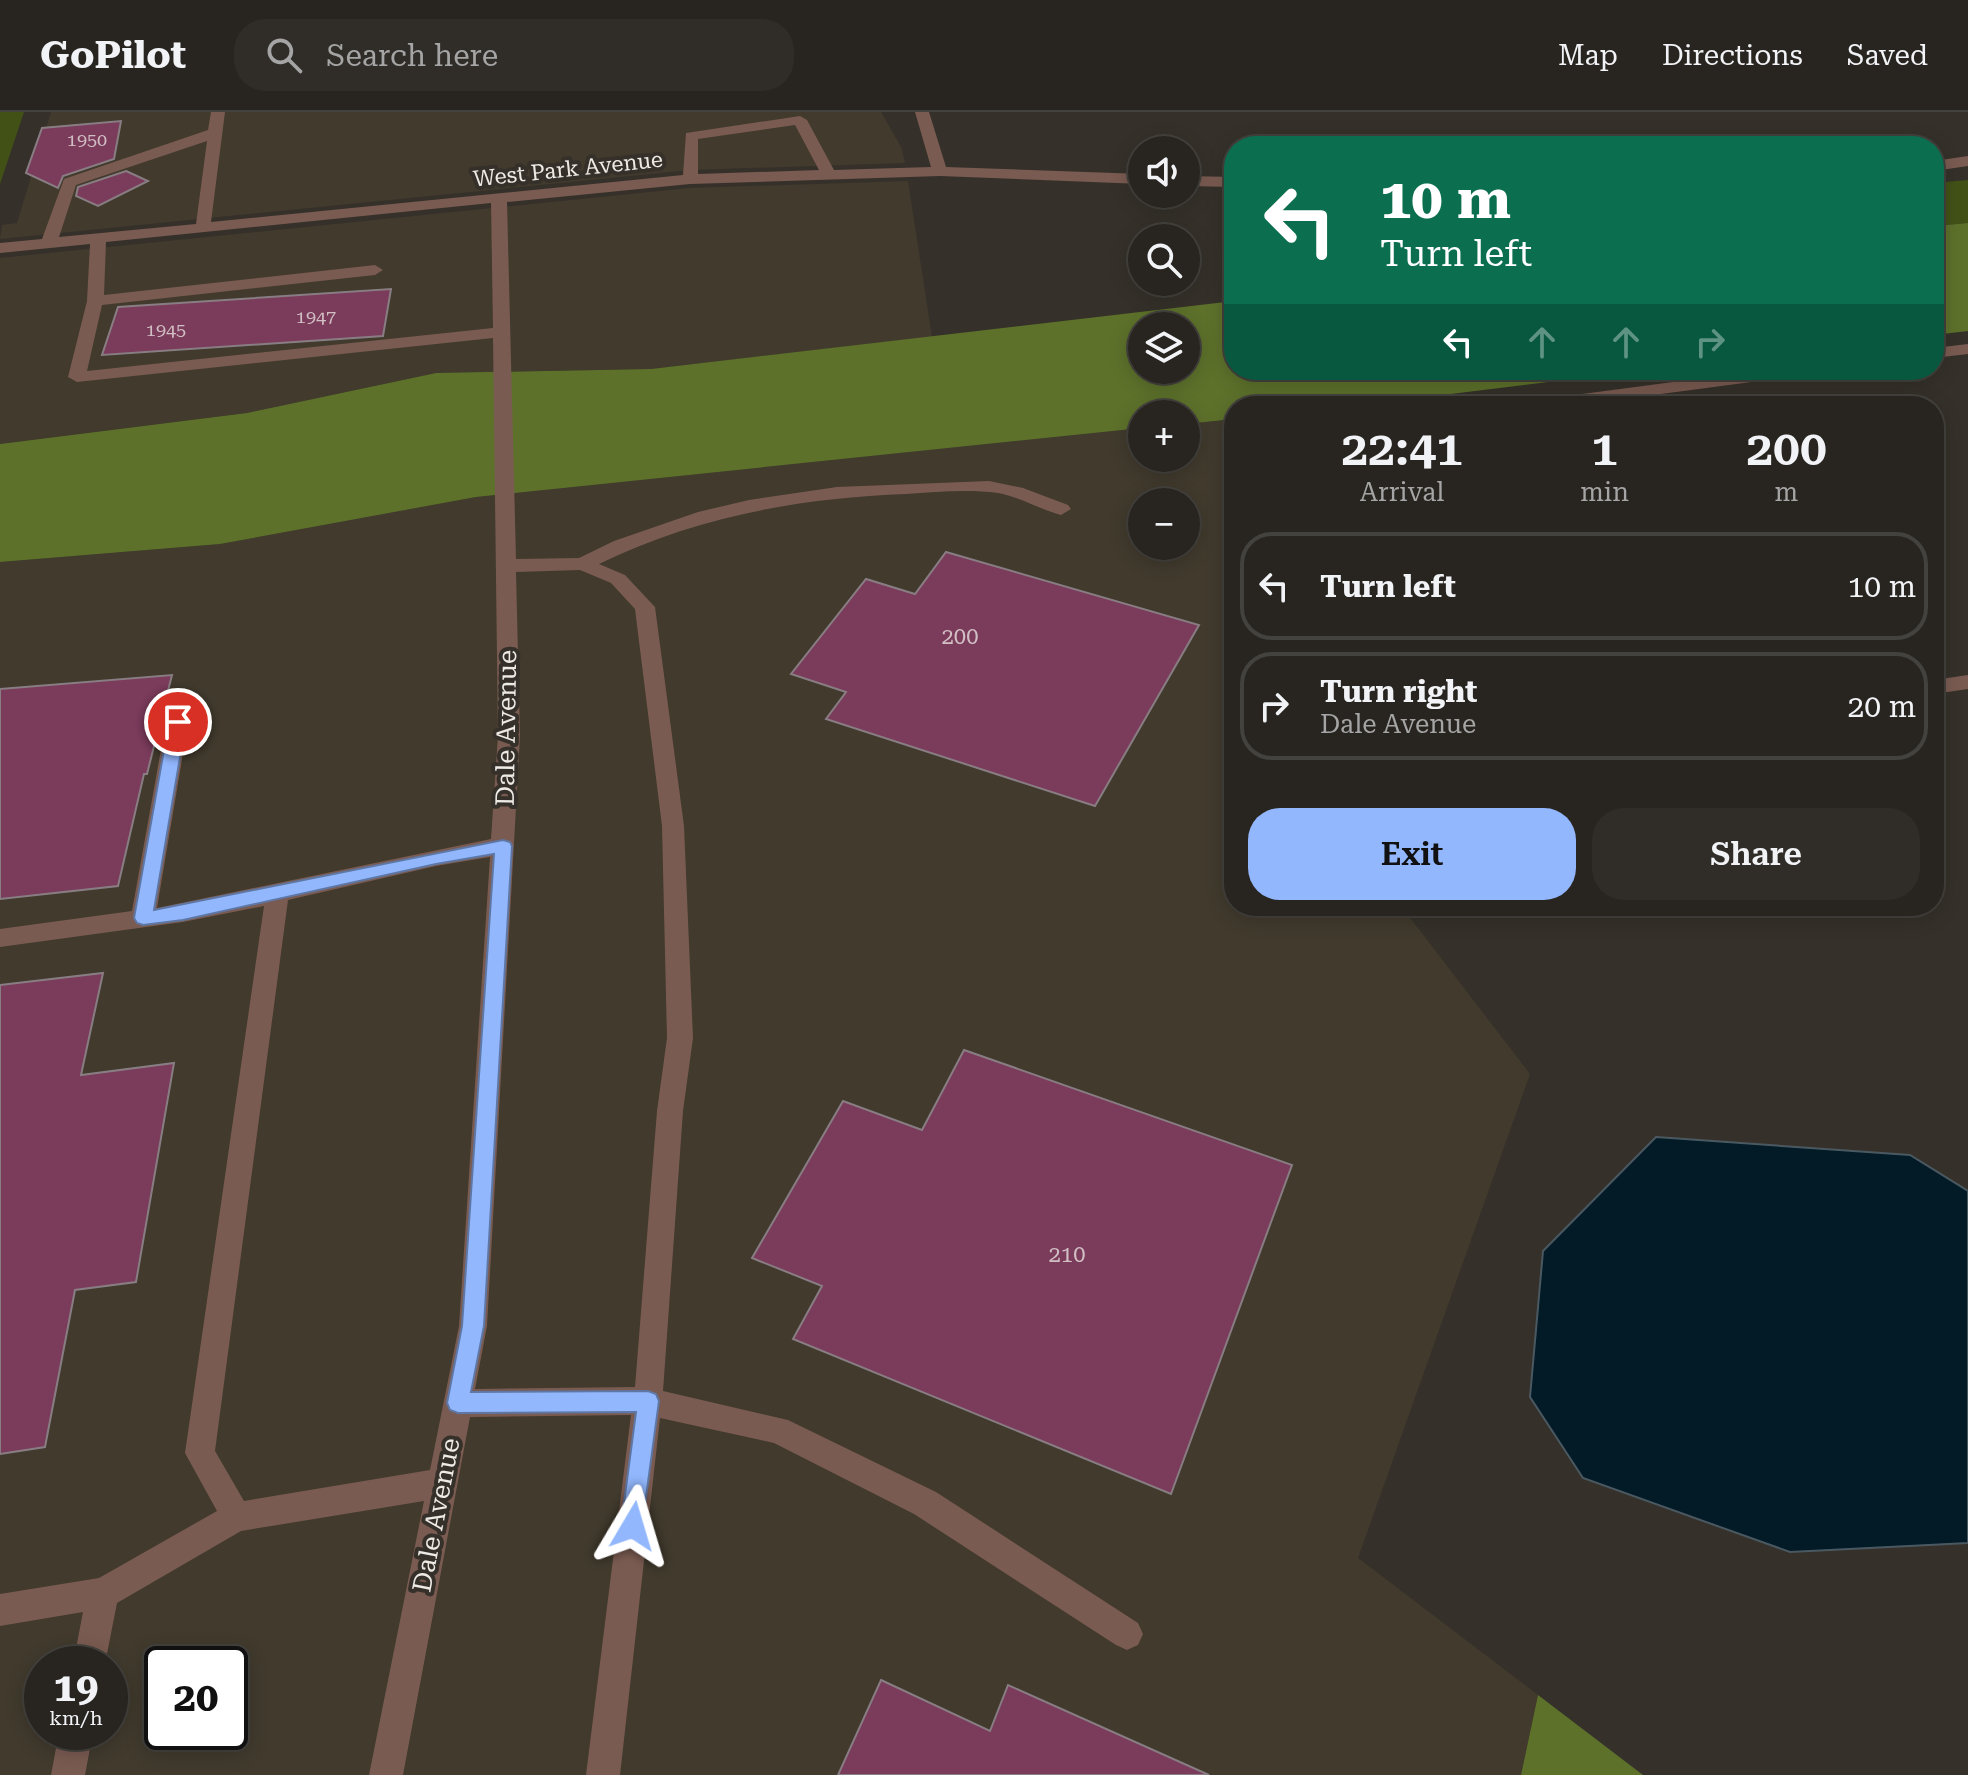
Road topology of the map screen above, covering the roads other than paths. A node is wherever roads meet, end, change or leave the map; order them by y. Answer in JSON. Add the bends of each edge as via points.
{"nodes":[{"id":1,"x":218,"y":112,"type":"edge"},
{"id":2,"x":922,"y":112,"type":"edge"},
{"id":3,"x":215,"y":133,"type":"junction"},
{"id":4,"x":1968,"y":161,"type":"edge"},
{"id":5,"x":1944,"y":165,"type":"edge"},
{"id":6,"x":940,"y":171,"type":"junction"},
{"id":7,"x":829,"y":174,"type":"junction"},
{"id":8,"x":1128,"y":178,"type":"edge"},
{"id":9,"x":690,"y":179,"type":"junction"},
{"id":10,"x":1200,"y":181,"type":"edge"},
{"id":11,"x":1224,"y":182,"type":"edge"},
{"id":12,"x":499,"y":199,"type":"junction"},
{"id":13,"x":203,"y":227,"type":"junction"},
{"id":14,"x":98,"y":238,"type":"junction"},
{"id":15,"x":49,"y":243,"type":"junction"},
{"id":16,"x":0,"y":248,"type":"edge"},
{"id":17,"x":375,"y":270,"type":"dead end"},
{"id":18,"x":95,"y":301,"type":"junction"},
{"id":19,"x":500,"y":332,"type":"junction"},
{"id":20,"x":1968,"y":349,"type":"edge"},
{"id":21,"x":1944,"y":352,"type":"edge"},
{"id":22,"x":1728,"y":380,"type":"edge"},
{"id":23,"x":1605,"y":396,"type":"edge"},
{"id":24,"x":1061,"y":509,"type":"dead end"},
{"id":25,"x":582,"y":564,"type":"junction"},
{"id":26,"x":505,"y":566,"type":"junction"},
{"id":27,"x":1968,"y":682,"type":"edge"},
{"id":28,"x":1944,"y":686,"type":"edge"},
{"id":29,"x":182,"y":694,"type":"dead end"},
{"id":30,"x":503,"y":846,"type":"junction"},
{"id":31,"x":277,"y":894,"type":"junction"},
{"id":32,"x":143,"y":918,"type":"junction"},
{"id":33,"x":0,"y":938,"type":"edge"},
{"id":34,"x":648,"y":1401,"type":"junction"},
{"id":35,"x":458,"y":1403,"type":"junction"},
{"id":36,"x":442,"y":1483,"type":"junction"},
{"id":37,"x":237,"y":1517,"type":"junction"},
{"id":38,"x":103,"y":1593,"type":"junction"},
{"id":39,"x":0,"y":1610,"type":"edge"},
{"id":40,"x":1127,"y":1634,"type":"dead end"},
{"id":41,"x":93,"y":1646,"type":"edge"},
{"id":42,"x":73,"y":1750,"type":"edge"},
{"id":43,"x":68,"y":1775,"type":"edge"},
{"id":44,"x":386,"y":1775,"type":"edge"},
{"id":45,"x":603,"y":1775,"type":"edge"}],
"edges":[{"from":1,"to":3,"type":"street"},
{"from":2,"to":6,"type":"street"},
{"from":3,"to":13,"type":"street"},
{"from":3,"to":15,"type":"street","via":[[69,182]]},
{"from":4,"to":5,"type":"street"},
{"from":6,"to":7,"type":"street","name":"West Park Avenue"},
{"from":6,"to":8,"type":"street","name":"West Park Avenue"},
{"from":7,"to":9,"type":"street","name":"West Park Avenue"},
{"from":7,"to":9,"type":"street","via":[[800,120],[691,136]]},
{"from":9,"to":12,"type":"street","name":"West Park Avenue"},
{"from":10,"to":11,"type":"street"},
{"from":12,"to":13,"type":"street","name":"West Park Avenue"},
{"from":12,"to":19,"type":"street","name":"Dale Avenue"},
{"from":13,"to":14,"type":"street","name":"West Park Avenue"},
{"from":14,"to":15,"type":"street","name":"West Park Avenue"},
{"from":14,"to":18,"type":"street"},
{"from":15,"to":16,"type":"street","name":"West Park Avenue"},
{"from":17,"to":18,"type":"street"},
{"from":18,"to":19,"type":"street","via":[[77,377]]},
{"from":19,"to":26,"type":"street","name":"Dale Avenue"},
{"from":20,"to":21,"type":"street"},
{"from":22,"to":23,"type":"street"},
{"from":24,"to":25,"type":"street","via":[[1010,490],[880,488],[680,521]]},
{"from":25,"to":26,"type":"street"},
{"from":25,"to":34,"type":"street","via":[[618,579],[645,607],[673,826],[680,1038]]},
{"from":26,"to":30,"type":"street","name":"Dale Avenue","via":[[509,736]]},
{"from":27,"to":28,"type":"street"},
{"from":29,"to":32,"type":"street"},
{"from":30,"to":31,"type":"street"},
{"from":30,"to":35,"type":"street","name":"Dale Avenue","via":[[473,1326]]},
{"from":31,"to":32,"type":"street"},
{"from":31,"to":37,"type":"street","via":[[200,1453]]},
{"from":32,"to":33,"type":"street"},
{"from":34,"to":35,"type":"street"},
{"from":34,"to":40,"type":"street","via":[[778,1430],[925,1503]]},
{"from":34,"to":45,"type":"street"},
{"from":35,"to":36,"type":"street","name":"Dale Avenue"},
{"from":36,"to":37,"type":"street"},
{"from":36,"to":44,"type":"street","name":"Dale Avenue"},
{"from":37,"to":38,"type":"street"},
{"from":38,"to":39,"type":"street"},
{"from":38,"to":41,"type":"street"},
{"from":42,"to":43,"type":"street"}]}
